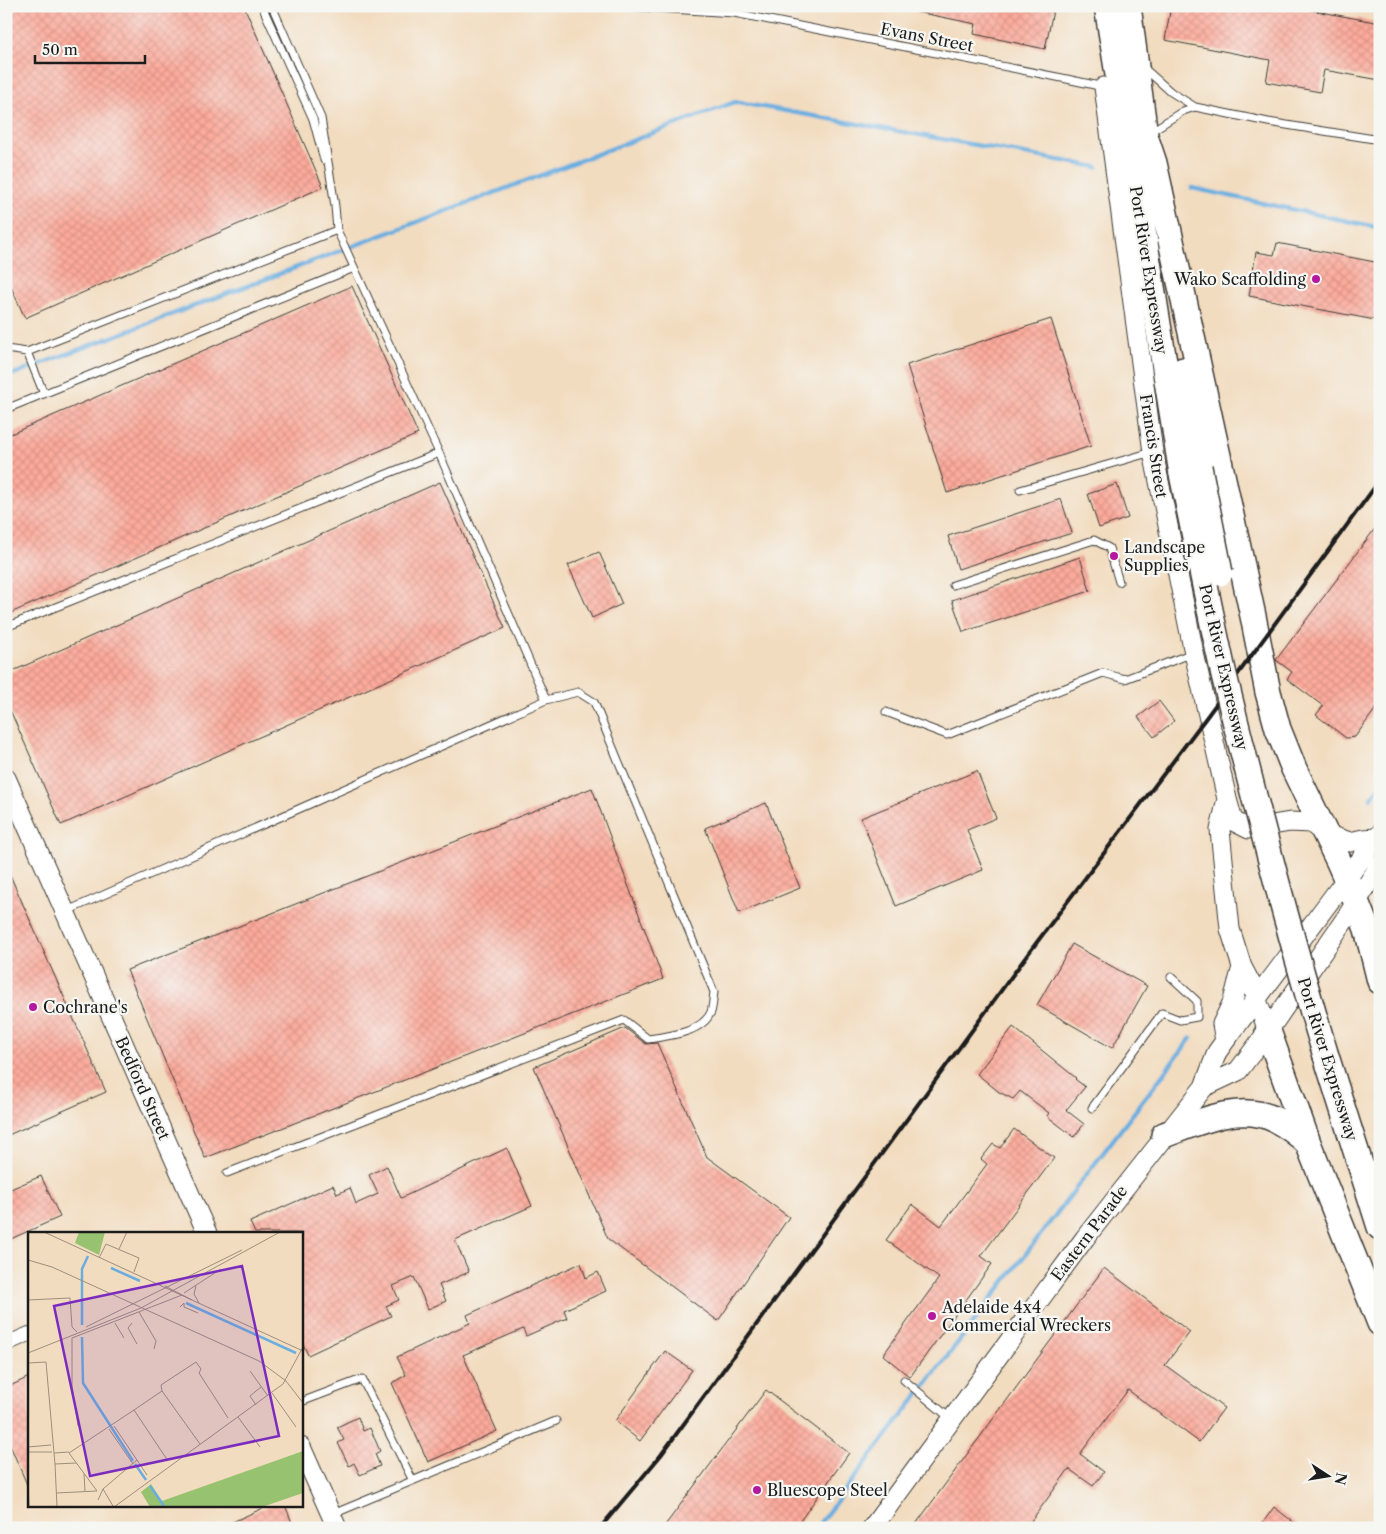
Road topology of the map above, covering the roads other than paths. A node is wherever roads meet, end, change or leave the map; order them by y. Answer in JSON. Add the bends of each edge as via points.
{"nodes":[{"id":1,"x":262,"y":6,"type":"edge"},
{"id":2,"x":272,"y":6,"type":"edge"},
{"id":3,"x":624,"y":6,"type":"edge"},
{"id":4,"x":1095,"y":6,"type":"edge"},
{"id":5,"x":1108,"y":6,"type":"edge"},
{"id":6,"x":1128,"y":6,"type":"edge"},
{"id":7,"x":1134,"y":59,"type":"junction"},
{"id":8,"x":1104,"y":88,"type":"junction"},
{"id":9,"x":1195,"y":106,"type":"junction"},
{"id":10,"x":1144,"y":136,"type":"junction"},
{"id":11,"x":1380,"y":140,"type":"edge"},
{"id":12,"x":336,"y":206,"type":"junction"},
{"id":13,"x":337,"y":230,"type":"junction"},
{"id":14,"x":354,"y":268,"type":"junction"},
{"id":15,"x":6,"y":349,"type":"edge"},
{"id":16,"x":27,"y":352,"type":"junction"},
{"id":17,"x":44,"y":394,"type":"junction"},
{"id":18,"x":6,"y":409,"type":"edge"},
{"id":19,"x":1153,"y":452,"type":"junction"},
{"id":20,"x":440,"y":453,"type":"junction"},
{"id":21,"x":1191,"y":471,"type":"junction"},
{"id":22,"x":1020,"y":490,"type":"dead end"},
{"id":23,"x":1119,"y":582,"type":"dead end"},
{"id":24,"x":953,"y":585,"type":"dead end"},
{"id":25,"x":6,"y":627,"type":"edge"},
{"id":26,"x":1194,"y":653,"type":"junction"},
{"id":27,"x":546,"y":700,"type":"junction"},
{"id":28,"x":886,"y":712,"type":"dead end"},
{"id":29,"x":6,"y":778,"type":"edge"},
{"id":30,"x":1227,"y":800,"type":"junction"},
{"id":31,"x":1325,"y":834,"type":"junction"},
{"id":32,"x":1378,"y":836,"type":"edge"},
{"id":33,"x":1380,"y":865,"type":"edge"},
{"id":34,"x":1346,"y":878,"type":"junction"},
{"id":35,"x":65,"y":912,"type":"junction"},
{"id":36,"x":1356,"y":916,"type":"junction"},
{"id":37,"x":1312,"y":922,"type":"junction"},
{"id":38,"x":1242,"y":967,"type":"junction"},
{"id":39,"x":1171,"y":977,"type":"dead end"},
{"id":40,"x":1380,"y":981,"type":"edge"},
{"id":41,"x":1256,"y":998,"type":"junction"},
{"id":42,"x":1268,"y":1031,"type":"junction"},
{"id":43,"x":1225,"y":1041,"type":"junction"},
{"id":44,"x":1332,"y":1048,"type":"junction"},
{"id":45,"x":1204,"y":1086,"type":"junction"},
{"id":46,"x":1092,"y":1108,"type":"dead end"},
{"id":47,"x":1164,"y":1135,"type":"junction"},
{"id":48,"x":1308,"y":1143,"type":"junction"},
{"id":49,"x":1380,"y":1169,"type":"edge"},
{"id":50,"x":227,"y":1173,"type":"dead end"},
{"id":51,"x":1380,"y":1227,"type":"edge"},
{"id":52,"x":207,"y":1232,"type":"edge"},
{"id":53,"x":1380,"y":1323,"type":"edge"},
{"id":54,"x":28,"y":1334,"type":"edge"},
{"id":55,"x":6,"y":1344,"type":"edge"},
{"id":56,"x":904,"y":1380,"type":"dead end"},
{"id":57,"x":302,"y":1402,"type":"edge"},
{"id":58,"x":952,"y":1420,"type":"junction"},
{"id":59,"x":556,"y":1421,"type":"dead end"},
{"id":60,"x":302,"y":1449,"type":"edge"},
{"id":61,"x":412,"y":1481,"type":"junction"},
{"id":62,"x":334,"y":1521,"type":"edge"},
{"id":63,"x":872,"y":1528,"type":"edge"}],
"edges":[{"from":1,"to":12,"type":"lane","via":[[313,119]]},
{"from":2,"to":12,"type":"lane","via":[[321,118]]},
{"from":3,"to":8,"type":"lane","name":"Evans Street","via":[[734,13]]},
{"from":4,"to":8,"type":"highway"},
{"from":5,"to":21,"type":"highway","name":"Port River Expressway"},
{"from":6,"to":7,"type":"highway","name":"Port River Expressway"},
{"from":7,"to":9,"type":"lane","via":[[1171,92]]},
{"from":7,"to":10,"type":"highway","name":"Port River Expressway"},
{"from":8,"to":19,"type":"main road","name":"Francis Street"},
{"from":9,"to":10,"type":"lane"},
{"from":9,"to":11,"type":"lane","via":[[1268,122]]},
{"from":10,"to":21,"type":"highway","name":"Port River Expressway"},
{"from":10,"to":31,"type":"highway","via":[[1154,163],[1268,692],[1294,769]]},
{"from":12,"to":13,"type":"lane"},
{"from":13,"to":14,"type":"lane"},
{"from":13,"to":16,"type":"lane"},
{"from":14,"to":17,"type":"lane"},
{"from":14,"to":20,"type":"lane"},
{"from":15,"to":16,"type":"lane"},
{"from":16,"to":17,"type":"lane"},
{"from":17,"to":18,"type":"lane"},
{"from":19,"to":22,"type":"lane"},
{"from":19,"to":26,"type":"main road","name":"Francis Street"},
{"from":20,"to":25,"type":"lane"},
{"from":20,"to":27,"type":"lane"},
{"from":21,"to":44,"type":"highway","name":"Port River Expressway","bridge":true,"via":[[1224,673],[1256,806],[1299,965]]},
{"from":23,"to":24,"type":"lane","via":[[1109,548],[1094,540]]},
{"from":26,"to":28,"type":"lane","via":[[1125,679],[1103,673],[947,735]]},
{"from":26,"to":30,"type":"main road","name":"Francis Street"},
{"from":27,"to":35,"type":"lane"},
{"from":27,"to":50,"type":"lane","via":[[578,692],[594,702],[714,992],[711,1012],[699,1025],[682,1034],[648,1039],[624,1020]]},
{"from":29,"to":35,"type":"main road","name":"Bedford Street"},
{"from":30,"to":31,"type":"main road","name":"Francis Street","via":[[1233,821],[1249,829],[1311,822]]},
{"from":30,"to":38,"type":"main road","via":[[1220,830],[1230,929]]},
{"from":31,"to":32,"type":"main road","name":"Francis Street","via":[[1350,842]]},
{"from":31,"to":34,"type":"highway"},
{"from":32,"to":34,"type":"main road","name":"Eastern Parade"},
{"from":33,"to":36,"type":"main road","name":"Eastern Parade"},
{"from":34,"to":36,"type":"highway"},
{"from":34,"to":37,"type":"main road","name":"Eastern Parade"},
{"from":35,"to":52,"type":"main road","name":"Bedford Street"},
{"from":36,"to":37,"type":"main road"},
{"from":36,"to":40,"type":"highway"},
{"from":36,"to":42,"type":"main road","name":"Eastern Parade"},
{"from":37,"to":41,"type":"main road","name":"Eastern Parade"},
{"from":38,"to":41,"type":"main road"},
{"from":38,"to":43,"type":"main road","via":[[1233,1001],[1222,1024]]},
{"from":39,"to":46,"type":"lane","via":[[1197,1001],[1197,1017],[1180,1020],[1162,1013]]},
{"from":41,"to":42,"type":"main road"},
{"from":41,"to":43,"type":"main road","name":"Eastern Parade"},
{"from":42,"to":45,"type":"main road","name":"Eastern Parade","via":[[1238,1071]]},
{"from":42,"to":48,"type":"highway"},
{"from":43,"to":45,"type":"main road","name":"Eastern Parade","via":[[1217,1052]]},
{"from":44,"to":49,"type":"highway","name":"Port River Expressway"},
{"from":44,"to":51,"type":"highway","name":"Port River Expressway"},
{"from":45,"to":47,"type":"main road","name":"Eastern Parade"},
{"from":47,"to":48,"type":"highway","via":[[1244,1112],[1275,1119]]},
{"from":47,"to":58,"type":"main road","name":"Eastern Parade","via":[[1084,1238]]},
{"from":48,"to":53,"type":"highway"},
{"from":54,"to":55,"type":"street"},
{"from":56,"to":58,"type":"lane"},
{"from":57,"to":61,"type":"lane","via":[[362,1379]]},
{"from":58,"to":63,"type":"main road","name":"Eastern Parade"},
{"from":59,"to":61,"type":"lane"},
{"from":60,"to":62,"type":"main road"},
{"from":61,"to":62,"type":"lane"}]}
